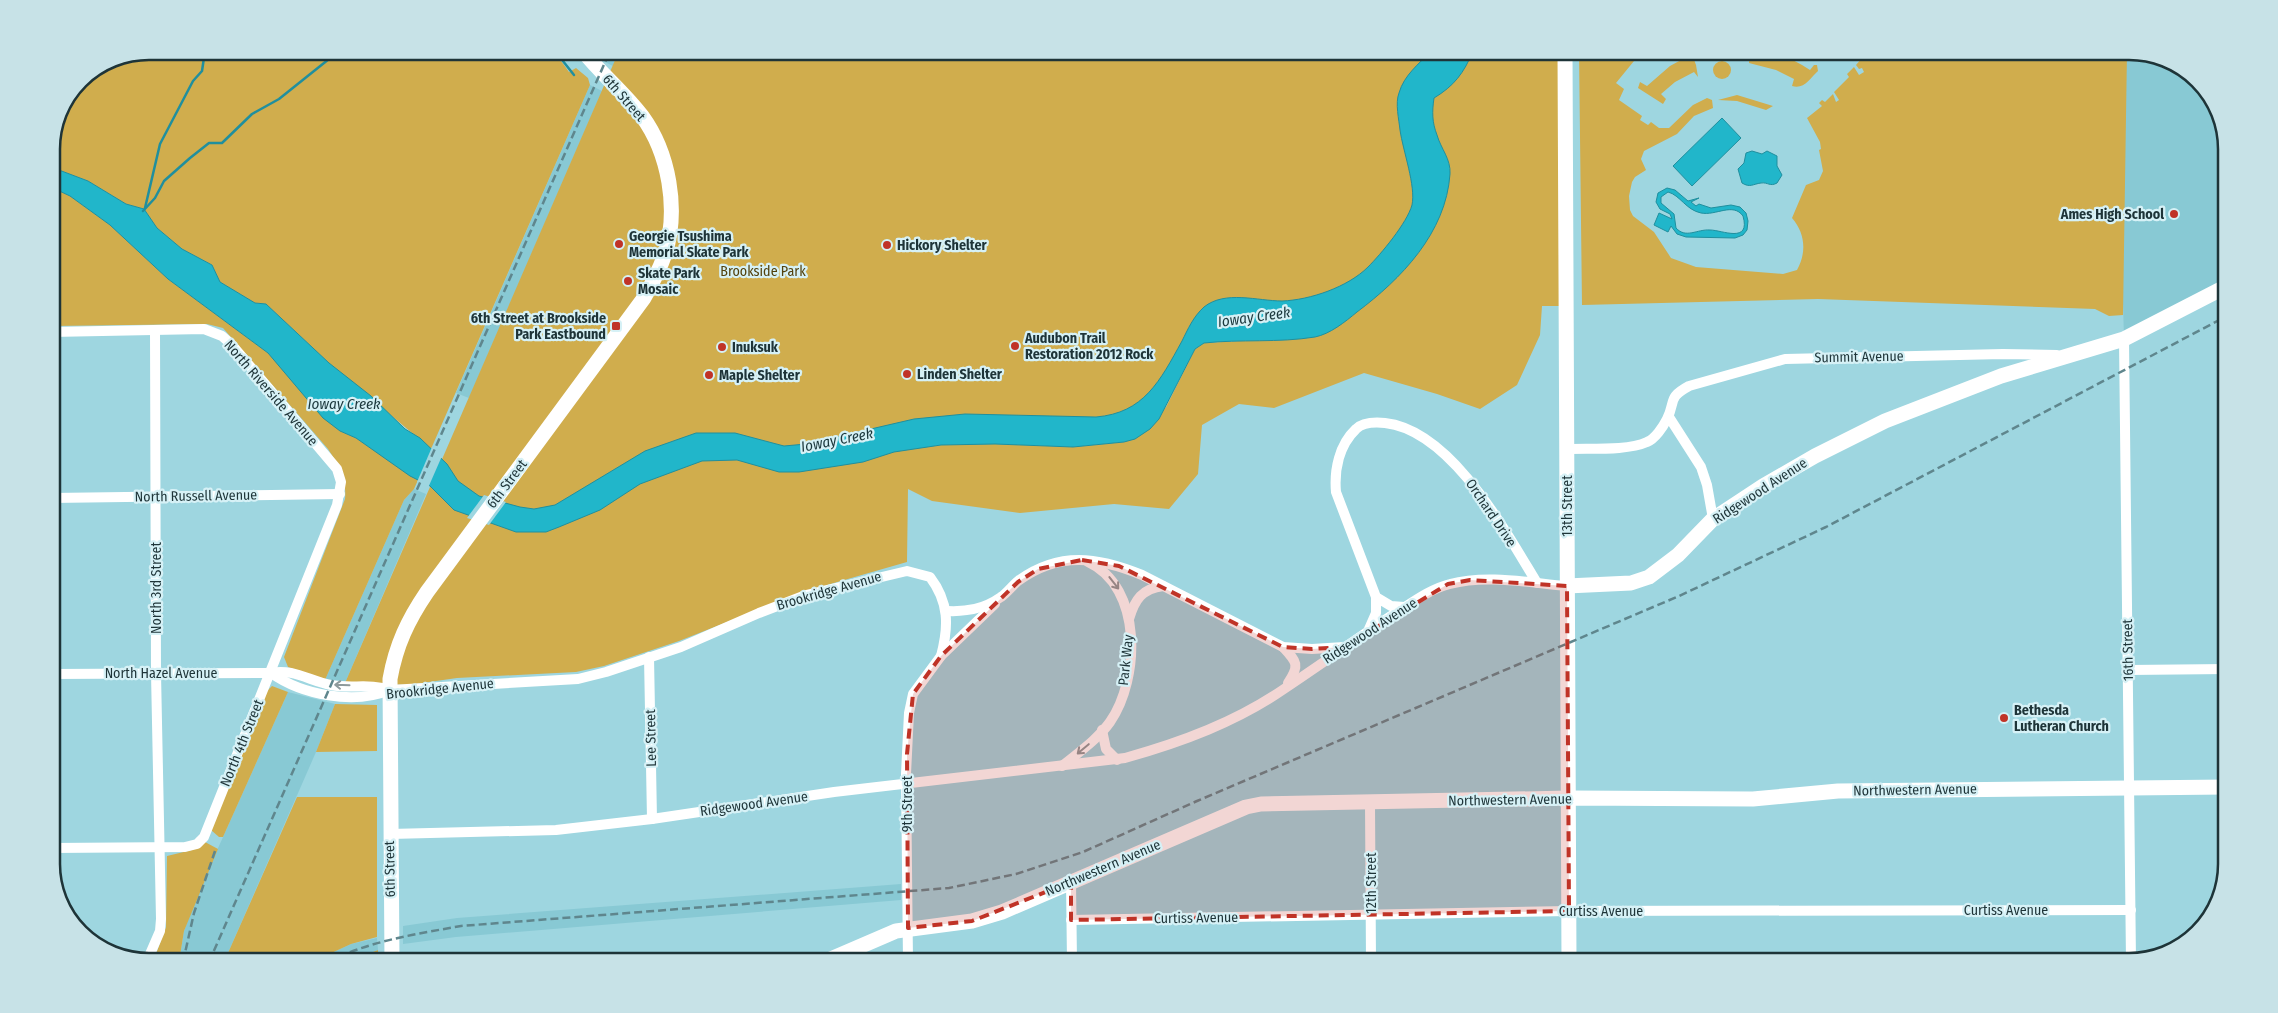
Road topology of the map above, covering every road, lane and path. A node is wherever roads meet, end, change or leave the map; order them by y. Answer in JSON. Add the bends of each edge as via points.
{"nodes":[{"id":1,"x":590,"y":60,"type":"edge"},
{"id":2,"x":1565,"y":60,"type":"edge"},
{"id":3,"x":2218,"y":291,"type":"edge"},
{"id":4,"x":154,"y":330,"type":"junction"},
{"id":5,"x":60,"y":332,"type":"edge"},
{"id":6,"x":2124,"y":339,"type":"junction"},
{"id":7,"x":2072,"y":355,"type":"junction"},
{"id":8,"x":1669,"y":417,"type":"junction"},
{"id":9,"x":1567,"y":449,"type":"junction"},
{"id":10,"x":340,"y":494,"type":"junction"},
{"id":11,"x":155,"y":497,"type":"junction"},
{"id":12,"x":60,"y":498,"type":"edge"},
{"id":13,"x":1713,"y":519,"type":"junction"},
{"id":14,"x":1082,"y":560,"type":"junction"},
{"id":15,"x":1537,"y":584,"type":"junction"},
{"id":16,"x":1163,"y":586,"type":"junction"},
{"id":17,"x":1568,"y":586,"type":"junction"},
{"id":18,"x":1002,"y":596,"type":"junction"},
{"id":19,"x":1376,"y":597,"type":"junction"},
{"id":20,"x":1404,"y":607,"type":"junction"},
{"id":21,"x":947,"y":611,"type":"junction"},
{"id":22,"x":1129,"y":620,"type":"junction"},
{"id":23,"x":1369,"y":630,"type":"junction"},
{"id":24,"x":1283,"y":647,"type":"junction"},
{"id":25,"x":1344,"y":647,"type":"junction"},
{"id":26,"x":941,"y":656,"type":"junction"},
{"id":27,"x":649,"y":658,"type":"junction"},
{"id":28,"x":2218,"y":669,"type":"edge"},
{"id":29,"x":2128,"y":670,"type":"junction"},
{"id":30,"x":156,"y":673,"type":"junction"},
{"id":31,"x":270,"y":673,"type":"junction"},
{"id":32,"x":60,"y":674,"type":"edge"},
{"id":33,"x":390,"y":690,"type":"junction"},
{"id":34,"x":1283,"y":690,"type":"junction"},
{"id":35,"x":333,"y":696,"type":"joint"},
{"id":36,"x":1102,"y":730,"type":"junction"},
{"id":37,"x":1117,"y":760,"type":"junction"},
{"id":38,"x":1062,"y":766,"type":"junction"},
{"id":39,"x":906,"y":784,"type":"junction"},
{"id":40,"x":2218,"y":787,"type":"edge"},
{"id":41,"x":2129,"y":788,"type":"junction"},
{"id":42,"x":1568,"y":798,"type":"junction"},
{"id":43,"x":1370,"y":804,"type":"junction"},
{"id":44,"x":652,"y":818,"type":"junction"},
{"id":45,"x":390,"y":834,"type":"junction"},
{"id":46,"x":159,"y":847,"type":"junction"},
{"id":47,"x":60,"y":848,"type":"edge"},
{"id":48,"x":1071,"y":882,"type":"junction"},
{"id":49,"x":2131,"y":910,"type":"junction"},
{"id":50,"x":1569,"y":911,"type":"junction"},
{"id":51,"x":1371,"y":915,"type":"junction"},
{"id":52,"x":1072,"y":920,"type":"junction"},
{"id":53,"x":908,"y":928,"type":"junction"},
{"id":54,"x":150,"y":953,"type":"edge"},
{"id":55,"x":392,"y":953,"type":"edge"},
{"id":56,"x":845,"y":953,"type":"edge"},
{"id":57,"x":908,"y":953,"type":"edge"},
{"id":58,"x":1072,"y":953,"type":"edge"},
{"id":59,"x":1371,"y":953,"type":"edge"},
{"id":60,"x":1569,"y":953,"type":"edge"},
{"id":61,"x":2131,"y":953,"type":"edge"}],
"edges":[{"from":1,"to":33,"type":"street","name":"6th Street","via":[[642,117],[659,147],[671,204],[669,238],[661,264],[644,298],[467,536],[406,625],[396,650]]},
{"from":2,"to":9,"type":"street","name":"13th Street"},
{"from":3,"to":6,"type":"street","name":"Ridgewood Avenue"},
{"from":4,"to":5,"type":"street","name":"North Riverside Avenue"},
{"from":4,"to":10,"type":"street","name":"North Riverside Avenue","via":[[204,329],[222,336],[337,469]]},
{"from":4,"to":11,"type":"street","name":"North 3rd Street"},
{"from":6,"to":7,"type":"street","name":"Ridgewood Avenue"},
{"from":6,"to":29,"type":"street","name":"16th Street"},
{"from":7,"to":8,"type":"street","name":"Summit Avenue","via":[[1785,359],[1689,386],[1672,400]]},
{"from":7,"to":13,"type":"street","name":"Ridgewood Avenue","via":[[2001,376],[1885,422],[1815,456]]},
{"from":8,"to":9,"type":"street","via":[[1648,442]]},
{"from":8,"to":13,"type":"street","via":[[1701,467]]},
{"from":9,"to":17,"type":"street","name":"13th Street"},
{"from":10,"to":11,"type":"street","name":"North Russell Avenue"},
{"from":10,"to":31,"type":"street","name":"North 4th Street"},
{"from":11,"to":12,"type":"street","name":"North Russell Avenue"},
{"from":11,"to":30,"type":"street","name":"North 3rd Street"},
{"from":13,"to":17,"type":"street","name":"Ridgewood Avenue","via":[[1678,556],[1648,577],[1631,583]]},
{"from":14,"to":16,"type":"street","via":[[1119,566]]},
{"from":14,"to":18,"type":"street","via":[[1038,569]]},
{"from":14,"to":22,"type":"street","name":"Park Way","one_way":true,"via":[[1096,566],[1110,578],[1122,594]]},
{"from":15,"to":17,"type":"street","name":"Ridgewood Avenue"},
{"from":15,"to":19,"type":"street","name":"Orchard Drive","via":[[1469,479],[1415,434],[1402,427],[1378,422],[1360,426],[1352,433],[1334,475],[1339,504]]},
{"from":15,"to":20,"type":"street","name":"Ridgewood Avenue","via":[[1470,580],[1448,584]]},
{"from":16,"to":22,"type":"street","name":"Park Way","via":[[1142,593],[1134,602]]},
{"from":16,"to":24,"type":"street"},
{"from":17,"to":42,"type":"street","name":"13th Street"},
{"from":18,"to":21,"type":"street","via":[[981,608],[965,612]]},
{"from":18,"to":26,"type":"street","name":"9th Street"},
{"from":19,"to":20,"type":"street","via":[[1391,606]]},
{"from":19,"to":23,"type":"street","name":"Orchard Drive","via":[[1376,613]]},
{"from":20,"to":23,"type":"street","name":"Ridgewood Avenue"},
{"from":21,"to":26,"type":"street","name":"9th Street"},
{"from":21,"to":27,"type":"street","name":"Brookridge Avenue","via":[[930,577],[907,571],[806,595]]},
{"from":22,"to":36,"type":"street","name":"Park Way","via":[[1128,673],[1122,698],[1110,722]]},
{"from":23,"to":25,"type":"street","name":"Ridgewood Avenue"},
{"from":24,"to":25,"type":"street"},
{"from":24,"to":34,"type":"street","via":[[1295,659],[1296,665],[1296,672]]},
{"from":25,"to":34,"type":"street","name":"Ridgewood Avenue"},
{"from":26,"to":39,"type":"street","name":"9th Street","via":[[913,694],[909,713]]},
{"from":27,"to":33,"type":"street","name":"Brookridge Avenue","via":[[578,679]]},
{"from":27,"to":44,"type":"street","name":"Lee Street"},
{"from":28,"to":29,"type":"street"},
{"from":29,"to":41,"type":"street","name":"16th Street"},
{"from":30,"to":31,"type":"street","name":"North Hazel Avenue"},
{"from":30,"to":32,"type":"street","name":"North Hazel Avenue"},
{"from":30,"to":46,"type":"street","name":"North 3rd Street"},
{"from":33,"to":31,"type":"street","name":"North Hazel Avenue","one_way":true,"via":[[376,686],[331,685],[284,670]]},
{"from":31,"to":35,"type":"street","name":"North Hazel Avenue","via":[[280,680]]},
{"from":31,"to":46,"type":"street","name":"North 4th Street","via":[[204,837],[190,846]]},
{"from":33,"to":35,"type":"street","name":"Brookridge Avenue","via":[[372,696]]},
{"from":33,"to":45,"type":"street","name":"6th Street"},
{"from":34,"to":37,"type":"street","name":"Ridgewood Avenue","via":[[1201,734]]},
{"from":36,"to":37,"type":"street","via":[[1103,743]]},
{"from":36,"to":38,"type":"street","name":"Park Way","one_way":true},
{"from":37,"to":38,"type":"street","name":"Ridgewood Avenue"},
{"from":38,"to":39,"type":"street","name":"Ridgewood Avenue"},
{"from":39,"to":44,"type":"street","name":"Ridgewood Avenue"},
{"from":39,"to":53,"type":"street","name":"9th Street"},
{"from":40,"to":41,"type":"street","name":"Northwestern Avenue"},
{"from":41,"to":42,"type":"street","name":"Northwestern Avenue","via":[[1838,791],[1753,798]]},
{"from":41,"to":49,"type":"street","name":"16th Street"},
{"from":42,"to":43,"type":"street","name":"Northwestern Avenue"},
{"from":42,"to":50,"type":"street","name":"13th Street"},
{"from":43,"to":48,"type":"street","name":"Northwestern Avenue","via":[[1246,806]]},
{"from":43,"to":51,"type":"street","name":"12th Street"},
{"from":44,"to":45,"type":"street","name":"Ridgewood Avenue","via":[[556,830]]},
{"from":45,"to":55,"type":"street","name":"6th Street"},
{"from":46,"to":47,"type":"street","name":"North 4th Street"},
{"from":46,"to":54,"type":"street","via":[[160,931]]},
{"from":48,"to":52,"type":"street"},
{"from":48,"to":53,"type":"street","name":"Northwestern Avenue","via":[[1002,912],[972,920]]},
{"from":49,"to":50,"type":"street","name":"Curtiss Avenue"},
{"from":49,"to":61,"type":"street","name":"16th Street"},
{"from":50,"to":51,"type":"street","name":"Curtiss Avenue"},
{"from":50,"to":60,"type":"street","name":"13th Street"},
{"from":51,"to":52,"type":"street","name":"Curtiss Avenue"},
{"from":51,"to":59,"type":"street","name":"12th Street"},
{"from":52,"to":58,"type":"street"},
{"from":53,"to":56,"type":"street","name":"Northwestern Avenue"},
{"from":53,"to":57,"type":"street","name":"9th Street"}]}
